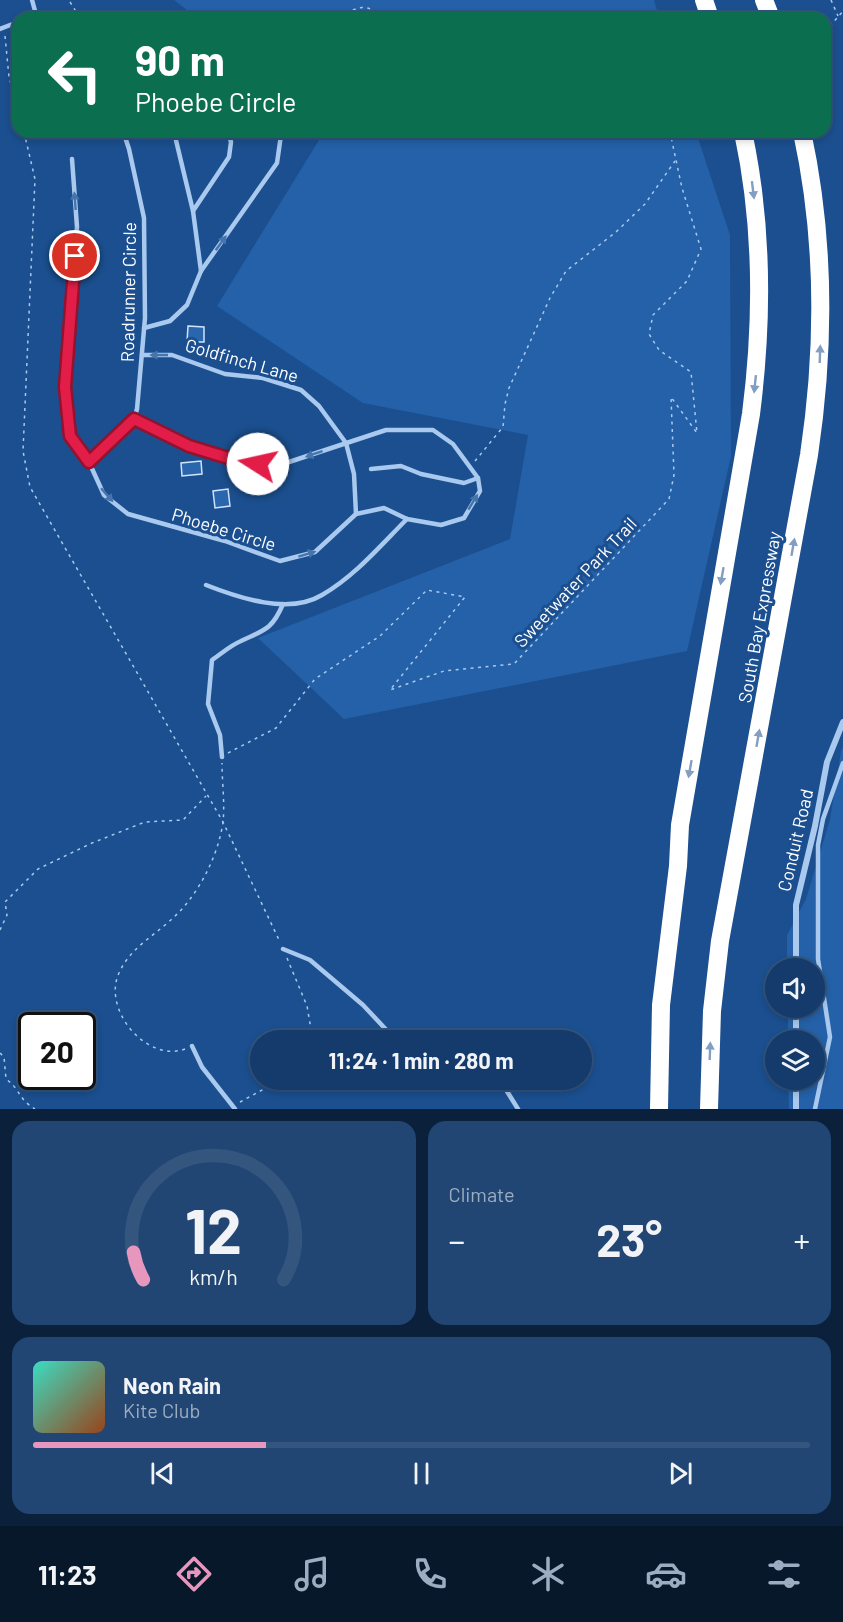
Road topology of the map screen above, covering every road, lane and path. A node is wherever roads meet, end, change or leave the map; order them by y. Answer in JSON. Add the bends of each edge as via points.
{"nodes":[{"id":1,"x":831,"y":0,"type":"edge"},
{"id":2,"x":70,"y":2,"type":"dead end"},
{"id":3,"x":843,"y":11,"type":"edge"},
{"id":4,"x":76,"y":12,"type":"edge"},
{"id":5,"x":348,"y":12,"type":"edge"},
{"id":6,"x":375,"y":12,"type":"edge"},
{"id":7,"x":839,"y":16,"type":"junction"},
{"id":8,"x":831,"y":25,"type":"edge"},
{"id":9,"x":2,"y":29,"type":"edge"},
{"id":10,"x":12,"y":88,"type":"edge"},
{"id":11,"x":25,"y":138,"type":"edge"},
{"id":12,"x":125,"y":138,"type":"edge"},
{"id":13,"x":175,"y":138,"type":"edge"},
{"id":14,"x":230,"y":138,"type":"edge"},
{"id":15,"x":281,"y":138,"type":"edge"},
{"id":16,"x":671,"y":138,"type":"edge"},
{"id":17,"x":744,"y":138,"type":"edge"},
{"id":18,"x":803,"y":138,"type":"edge"},
{"id":19,"x":72,"y":159,"type":"dead end"},
{"id":20,"x":676,"y":161,"type":"junction"},
{"id":21,"x":193,"y":211,"type":"junction"},
{"id":22,"x":201,"y":271,"type":"junction"},
{"id":23,"x":144,"y":328,"type":"junction"},
{"id":24,"x":142,"y":355,"type":"junction"},
{"id":25,"x":134,"y":419,"type":"junction"},
{"id":26,"x":346,"y":443,"type":"junction"},
{"id":27,"x":89,"y":462,"type":"junction"},
{"id":28,"x":471,"y":466,"type":"junction"},
{"id":29,"x":370,"y":469,"type":"dead end"},
{"id":30,"x":478,"y":478,"type":"junction"},
{"id":31,"x":356,"y":514,"type":"junction"},
{"id":32,"x":408,"y":519,"type":"junction"},
{"id":33,"x":206,"y":585,"type":"dead end"},
{"id":34,"x":283,"y":604,"type":"junction"},
{"id":35,"x":843,"y":722,"type":"edge"},
{"id":36,"x":222,"y":757,"type":"junction"},
{"id":37,"x":843,"y":763,"type":"edge"},
{"id":38,"x":207,"y":795,"type":"junction"},
{"id":39,"x":223,"y":822,"type":"junction"},
{"id":40,"x":0,"y":930,"type":"edge"},
{"id":41,"x":283,"y":949,"type":"junction"},
{"id":42,"x":796,"y":958,"type":"edge"},
{"id":43,"x":311,"y":1030,"type":"edge"},
{"id":44,"x":386,"y":1030,"type":"edge"},
{"id":45,"x":192,"y":1046,"type":"joint"},
{"id":46,"x":0,"y":1053,"type":"edge"},
{"id":47,"x":262,"y":1090,"type":"edge"},
{"id":48,"x":506,"y":1090,"type":"edge"},
{"id":49,"x":796,"y":1090,"type":"edge"},
{"id":50,"x":234,"y":1108,"type":"edge"},
{"id":51,"x":35,"y":1109,"type":"edge"},
{"id":52,"x":518,"y":1109,"type":"edge"},
{"id":53,"x":659,"y":1109,"type":"edge"},
{"id":54,"x":709,"y":1109,"type":"edge"},
{"id":55,"x":796,"y":1109,"type":"edge"},
{"id":56,"x":815,"y":1109,"type":"edge"}],
"edges":[{"from":1,"to":7,"type":"path"},
{"from":2,"to":4,"type":"path"},
{"from":3,"to":7,"type":"path"},
{"from":5,"to":6,"type":"path","via":[[364,6]]},
{"from":7,"to":8,"type":"path"},
{"from":9,"to":10,"type":"path"},
{"from":11,"to":38,"type":"path","via":[[35,179],[23,450],[30,487]]},
{"from":12,"to":23,"type":"lane","name":"Roadrunner Circle","via":[[144,218]]},
{"from":13,"to":21,"type":"lane"},
{"from":14,"to":21,"type":"lane","via":[[229,157]]},
{"from":22,"to":15,"type":"lane","one_way":true,"via":[[277,163]]},
{"from":16,"to":20,"type":"path","name":"Sweetwater Park Trail"},
{"from":17,"to":53,"type":"highway","one_way":true,"via":[[758,236],[758,355],[680,825],[661,1005]]},
{"from":54,"to":18,"type":"highway","name":"South Bay Expressway","one_way":true,"via":[[712,1011],[720,941],[818,393],[820,267]]},
{"from":27,"to":19,"type":"lane","name":"Phoebe Circle","one_way":true,"via":[[70,436],[65,387],[77,227]]},
{"from":20,"to":28,"type":"path","via":[[645,204],[566,271],[509,388],[503,427]]},
{"from":20,"to":36,"type":"path","name":"Sweetwater Park Trail","via":[[701,249],[687,281],[653,315],[649,334],[659,350],[691,372],[697,433],[671,398],[674,475],[669,499],[514,664],[444,671],[390,690],[465,597],[427,590],[380,636],[315,679],[276,728]]},
{"from":21,"to":22,"type":"lane"},
{"from":22,"to":23,"type":"lane","via":[[187,305],[170,321]]},
{"from":23,"to":24,"type":"lane","name":"Roadrunner Circle"},
{"from":24,"to":25,"type":"lane","name":"Roadrunner Circle"},
{"from":26,"to":24,"type":"lane","name":"Goldfinch Lane","one_way":true,"via":[[319,406],[301,390],[263,378],[225,374],[172,355]]},
{"from":26,"to":25,"type":"lane","one_way":true,"via":[[289,462],[248,464],[189,446]]},
{"from":25,"to":27,"type":"lane"},
{"from":26,"to":28,"type":"lane","via":[[386,430],[433,430],[453,444]]},
{"from":26,"to":31,"type":"lane","name":"Goldfinch Lane","via":[[354,474]]},
{"from":27,"to":31,"type":"lane","name":"Phoebe Circle","one_way":true,"via":[[104,495],[128,514],[280,561],[315,552]]},
{"from":28,"to":30,"type":"lane"},
{"from":29,"to":30,"type":"lane","via":[[401,466],[464,483]]},
{"from":32,"to":30,"type":"lane","one_way":true,"via":[[441,525],[464,519],[480,491]]},
{"from":31,"to":32,"type":"lane","via":[[384,508]]},
{"from":32,"to":34,"type":"lane","via":[[351,576],[321,596]]},
{"from":33,"to":34,"type":"lane","via":[[247,599]]},
{"from":34,"to":36,"type":"lane","via":[[263,632],[238,642],[212,660],[208,704],[220,735]]},
{"from":35,"to":42,"type":"street","name":"Conduit Road","via":[[827,762],[796,905]]},
{"from":36,"to":39,"type":"path"},
{"from":37,"to":56,"type":"lane","via":[[818,845],[818,959],[830,1037]]},
{"from":38,"to":39,"type":"path"},
{"from":38,"to":40,"type":"path","via":[[183,820],[145,822],[38,869],[5,902],[7,915]]},
{"from":39,"to":41,"type":"path"},
{"from":39,"to":45,"type":"path","via":[[209,866],[191,899],[140,944],[118,974],[115,998],[128,1027],[152,1048],[175,1053]]},
{"from":41,"to":43,"type":"path","via":[[307,1006]]},
{"from":41,"to":44,"type":"lane","via":[[310,960]]},
{"from":45,"to":50,"type":"lane","via":[[202,1067]]},
{"from":46,"to":51,"type":"path","via":[[6,1079],[15,1085],[23,1102]]},
{"from":47,"to":50,"type":"path"},
{"from":48,"to":52,"type":"lane"},
{"from":49,"to":55,"type":"street"}]}
